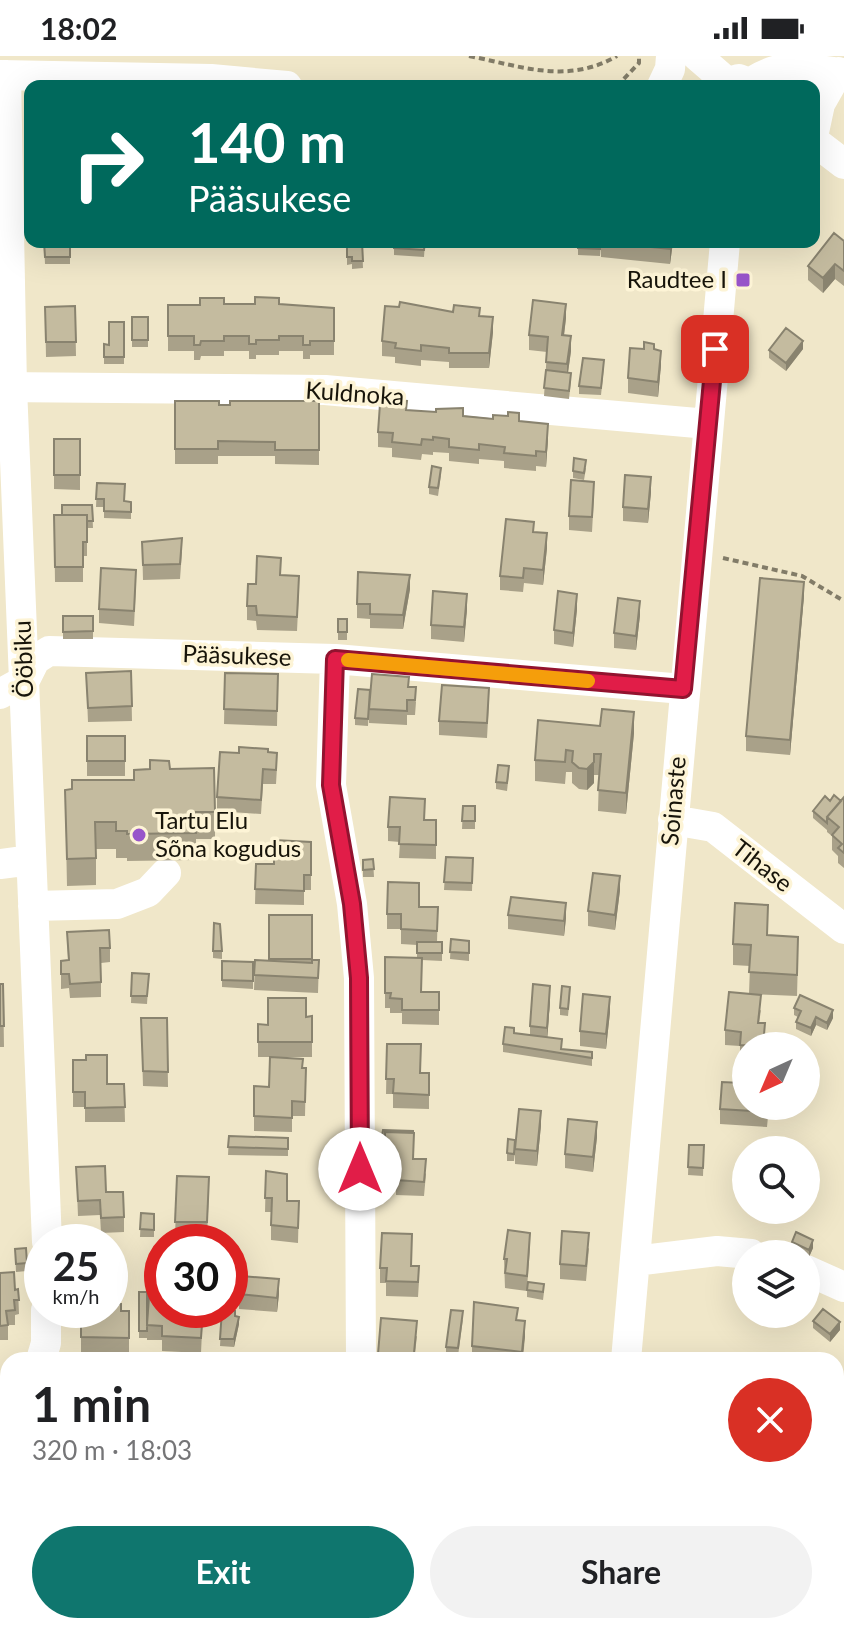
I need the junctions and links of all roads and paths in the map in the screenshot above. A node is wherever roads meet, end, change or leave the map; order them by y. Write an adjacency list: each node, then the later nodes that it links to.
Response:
1 (469, 56): 2 (path)
2 (617, 56)
3 (639, 56): 10 (path)
4 (671, 56): 11 (street)
5 (684, 56): 12 (street)
6 (697, 56): 13 (street)
7 (841, 72): 14 (street); 15 (street); 16 (street)
8 (3, 75): 9 (street); 18 (street, Ööbiku)
9 (222, 80)
10 (623, 80)
11 (664, 80)
12 (723, 80)
13 (725, 80)
14 (742, 80)
15 (808, 80)
16 (820, 104)
17 (724, 248): 19 (street, Soinaste)
18 (6, 387): 19 (street, Kuldnoka); 23 (street, Ööbiku)
19 (708, 424): 24 (street, Soinaste)
20 (718, 557): 21 (path)
21 (844, 601)
22 (335, 659): 23 (street, Pääsukese); 24 (street, Pääsukese); 38 (street)
23 (12, 687): 26 (street, Ööbiku)
24 (683, 689): 25 (street, Soinaste)
25 (673, 820): 30 (street, Tihase); 33 (street, Soinaste)
26 (31, 860): 27 (street); 29 (street, Ööbiku)
27 (0, 864)
28 (166, 873): 29 (street)
29 (33, 906): 31 (street, Ööbiku)
30 (844, 929)
31 (46, 1224)
32 (732, 1252): 33 (street)
33 (635, 1261): 39 (street, Soinaste)
34 (820, 1276): 35 (street)
35 (844, 1287)
36 (46, 1328): 37 (street)
37 (43, 1352)
38 (361, 1352)
39 (627, 1352)

